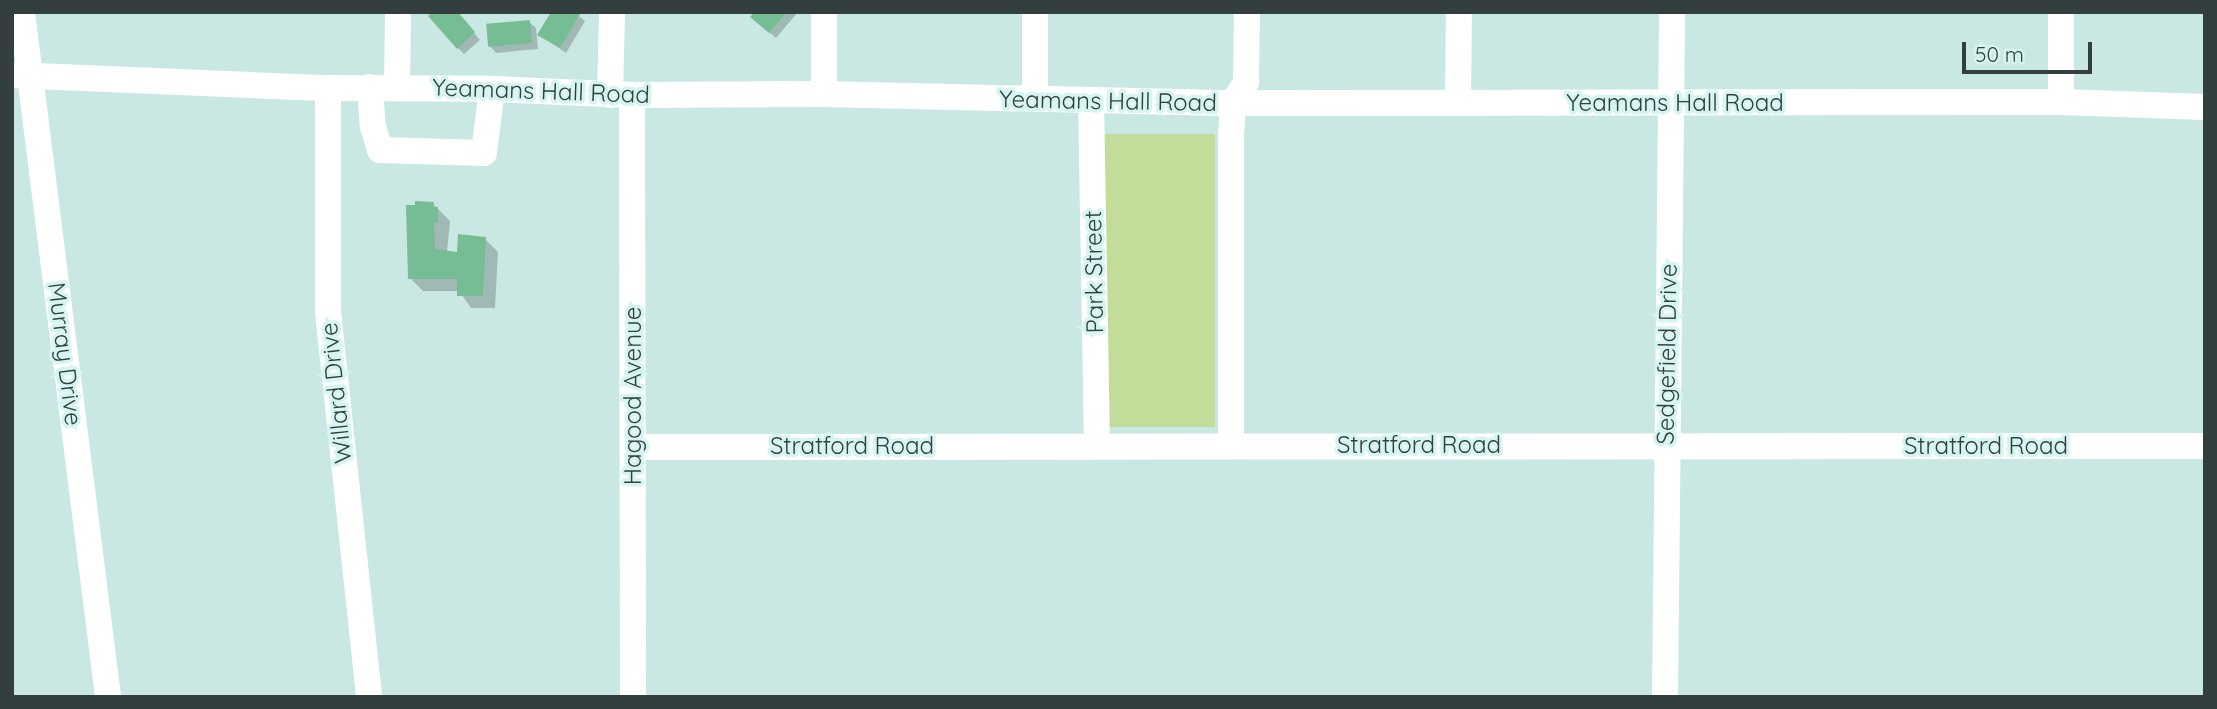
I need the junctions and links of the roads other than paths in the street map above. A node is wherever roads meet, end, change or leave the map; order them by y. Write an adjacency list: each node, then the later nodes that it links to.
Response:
1 (22, 12): 10 (street, Murray Drive)
2 (398, 12): 12 (street)
3 (612, 12): 16 (street, Hagood Avenue)
4 (824, 12): 15 (street)
5 (1035, 12): 17 (street)
6 (1247, 12): 21 (street)
7 (1459, 12): 19 (street)
8 (1672, 12): 22 (street, Sedgefield Drive)
9 (2061, 12): 20 (street)
10 (21, 76): 13 (street, Yeamans Hall Road); 29 (street, Murray Drive)
11 (370, 87): 12 (street, Yeamans Hall Road); 13 (street, Yeamans Hall Road); 14 (street)
12 (397, 87): 14 (street, Yeamans Hall Road)
13 (328, 88): 30 (street, Willard Drive)
14 (492, 89): 16 (street, Yeamans Hall Road)
15 (824, 94): 16 (street, Yeamans Hall Road); 17 (street, Yeamans Hall Road)
16 (621, 95): 27 (street, Hagood Avenue)
17 (1035, 99): 18 (street, Yeamans Hall Road)
18 (1091, 100): 21 (street, Yeamans Hall Road); 25 (street, Park Street)
19 (1458, 101): 21 (street, Yeamans Hall Road); 22 (street, Yeamans Hall Road)
20 (2061, 102): 22 (street, Yeamans Hall Road); 23 (street, Yeamans Hall Road)
21 (1233, 103): 24 (street)
22 (1671, 104): 28 (street, Sedgefield Drive)
23 (2205, 107)
24 (1231, 444): 25 (street, Stratford Road); 28 (street, Stratford Road)
25 (1097, 445): 27 (street, Stratford Road)
26 (2205, 446): 28 (street, Stratford Road)
27 (633, 447): 31 (street, Hagood Avenue)
28 (1665, 447): 32 (street, Sedgefield Drive)
29 (108, 697)
30 (369, 697)
31 (633, 697)
32 (1665, 697)

